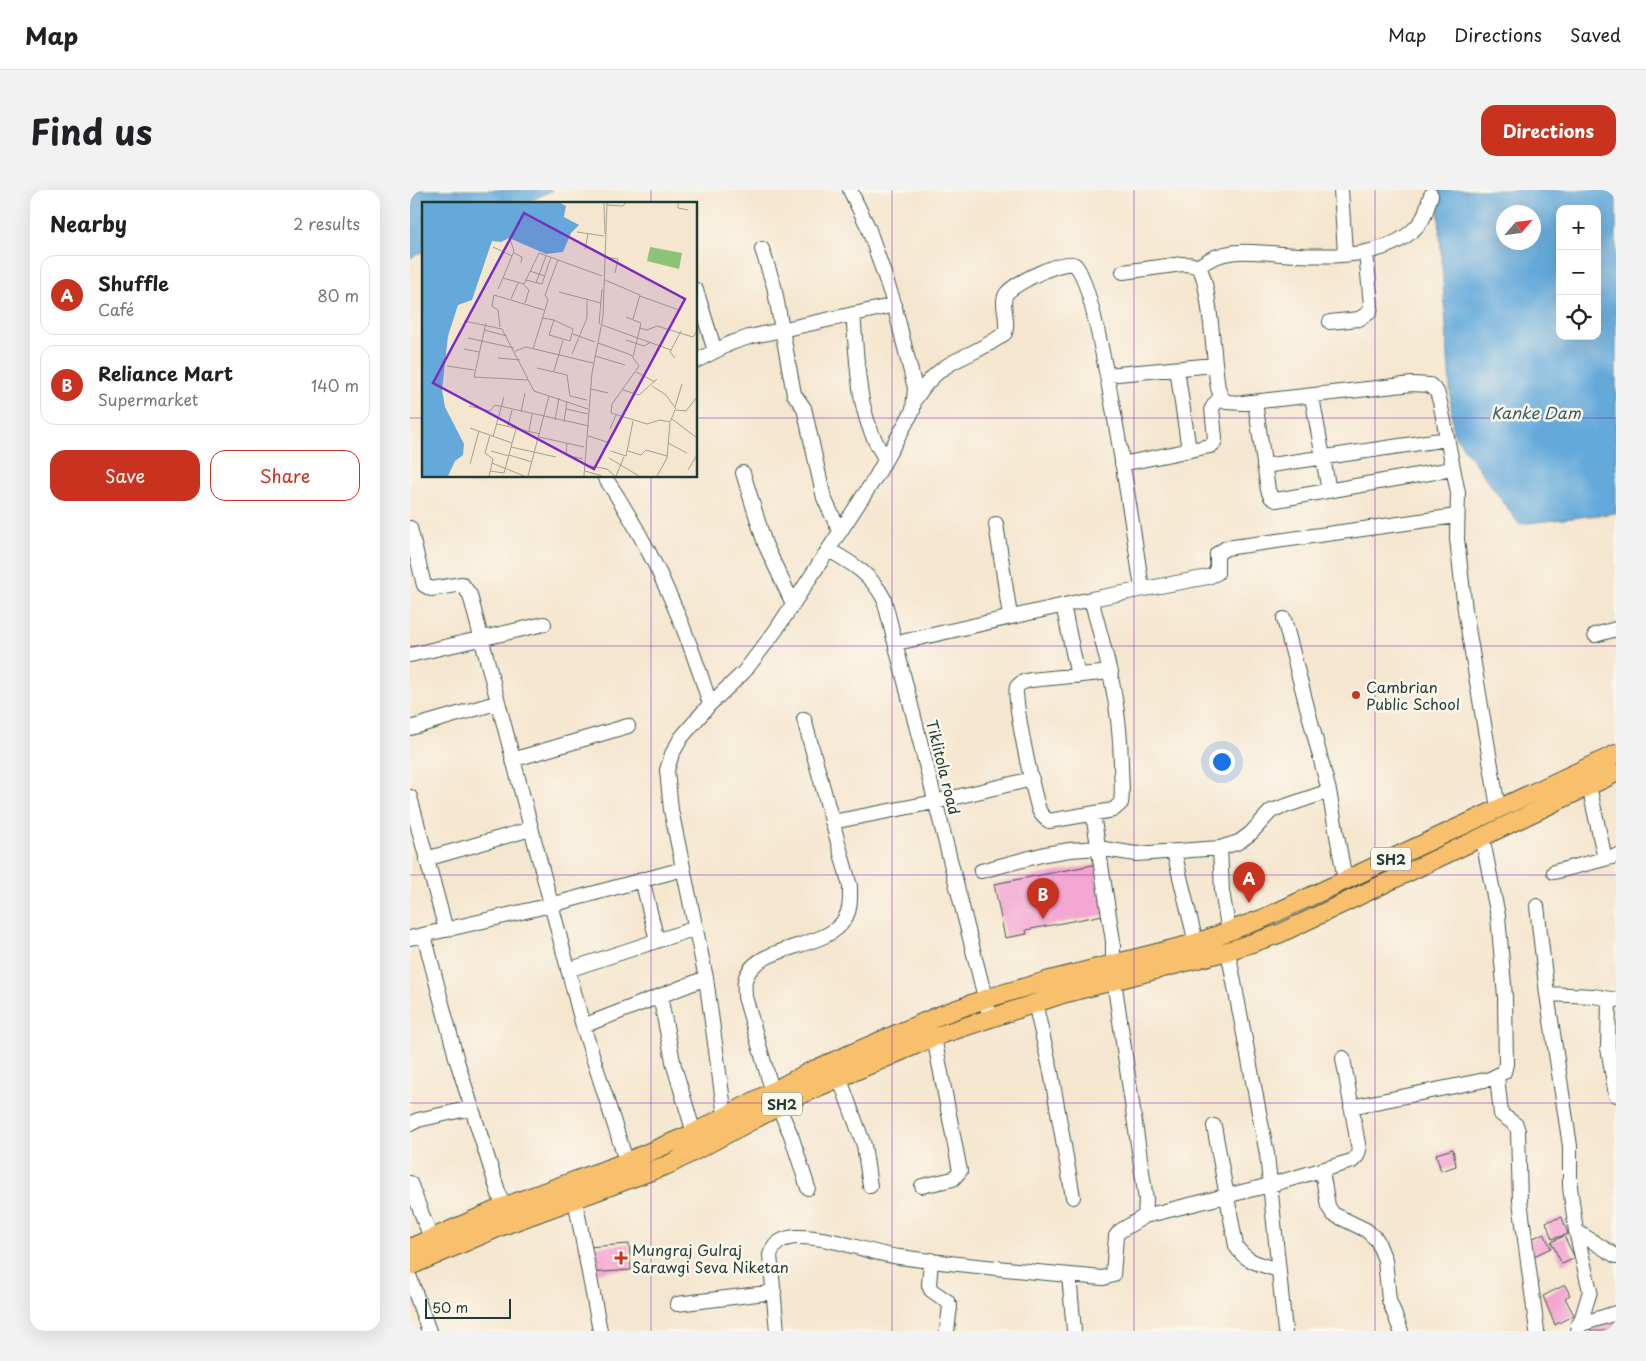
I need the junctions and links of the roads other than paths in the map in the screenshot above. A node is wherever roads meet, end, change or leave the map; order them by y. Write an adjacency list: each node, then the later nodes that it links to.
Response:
1 (850, 190): 10 (street)
2 (1341, 190): 6 (street)
3 (1431, 195): 5 (street)
4 (762, 249): 13 (street)
5 (1366, 252): 6 (street); 12 (street)
6 (1345, 253): 7 (street)
7 (1198, 268): 8 (street); 16 (street)
8 (1123, 272)
9 (698, 296): 14 (street)
10 (895, 305): 11 (street); 21 (street)
11 (854, 314): 13 (street); 26 (street)
12 (1330, 322)
13 (781, 329): 14 (street); 36 (street)
14 (715, 351): 15 (street)
15 (698, 360)
16 (1214, 365): 17 (street); 19 (street)
17 (1177, 368): 18 (street); 24 (street)
18 (1107, 375): 21 (street); 27 (street)
19 (1221, 396): 22 (street); 24 (street)
20 (1312, 397): 22 (street); 23 (street); 25 (street)
21 (916, 398): 26 (street)
22 (1255, 402): 28 (street)
23 (1447, 439): 25 (street); 29 (street)
24 (1189, 450): 27 (street)
25 (1323, 458): 28 (street); 32 (street)
26 (886, 459): 36 (street)
27 (1122, 464): 38 (street)
28 (1264, 466): 32 (street)
29 (1452, 469): 32 (street); 33 (street)
30 (744, 473): 40 (street)
31 (605, 478): 53 (street)
32 (1329, 491)
33 (1456, 516): 38 (street); 65 (street)
34 (996, 524): 42 (street)
35 (410, 528): 47 (street)
36 (840, 532): 37 (street)
37 (829, 550): 40 (street); 48 (street, Tiklitola road)
38 (1142, 588): 39 (street)
39 (1091, 599): 41 (street); 50 (street)
40 (793, 604): 53 (street)
41 (1063, 605): 42 (street); 51 (street)
42 (1010, 616): 48 (street)
43 (1284, 619): 62 (street)
44 (544, 624): 47 (street)
45 (1616, 629): 46 (street)
46 (1594, 635)
47 (480, 640): 49 (street); 52 (street)
48 (897, 643): 64 (street, Tiklitola road)
49 (410, 655)
50 (1111, 672): 51 (street); 66 (street)
51 (1078, 676): 60 (street)
52 (496, 703): 56 (street); 58 (street)
53 (710, 704): 75 (street)
54 (804, 720): 67 (street)
55 (628, 726): 58 (street)
56 (410, 728)
57 (1616, 754): 65 (main road, SH2)
58 (512, 760): 68 (street)
59 (1616, 774): 61 (main road, SH2)
60 (1032, 779): 64 (street); 66 (street)
61 (1588, 786): 69 (main road, SH2); 73 (street)
62 (1329, 791): 71 (street); 79 (street)
63 (410, 797): 74 (street)
64 (935, 802): 67 (street); 95 (street, Tiklitola road)
65 (1498, 808): 79 (main road, SH2)
66 (1093, 814): 70 (street)
67 (832, 822): 105 (street)
68 (531, 829): 74 (street); 80 (street)
69 (1482, 836): 89 (main road, SH2); 102 (street)
70 (1098, 848): 72 (street); 76 (street); 91 (street)
71 (1220, 848): 72 (street); 84 (street)
72 (1174, 852): 88 (street)
73 (1610, 857): 77 (street)
74 (426, 859): 83 (street)
75 (683, 868): 78 (street); 82 (street)
76 (981, 871)
77 (1554, 872)
78 (642, 879): 80 (street); 87 (street)
79 (1345, 880): 84 (main road, SH2)
80 (551, 906): 83 (street); 90 (street)
81 (1538, 906): 93 (street)
82 (696, 928): 87 (street); 92 (street)
83 (446, 930): 85 (street)
84 (1229, 932): 88 (main road, SH2)
85 (424, 934): 86 (street); 107 (street)
86 (410, 938)
87 (657, 941): 90 (street)
88 (1196, 943): 91 (main road, SH2)
89 (1228, 951): 91 (main road, SH2); 118 (street)
90 (568, 970): 99 (street)
91 (1113, 972): 95 (main road, SH2); 97 (main road, SH2); 124 (street)
92 (706, 978): 94 (street); 108 (street)
93 (1547, 994): 96 (street); 125 (street)
94 (660, 996): 99 (street); 111 (street)
95 (985, 999): 98 (street, Tiklitola road); 105 (main road, SH2)
96 (1612, 999): 104 (street)
97 (1035, 1003): 98 (main road, SH2); 121 (street)
98 (990, 1017): 100 (main road, SH2)
99 (583, 1026): 112 (street)
100 (934, 1037): 103 (main road, SH2); 117 (street)
101 (1343, 1058): 106 (street)
102 (1497, 1076): 106 (street); 145 (street)
103 (839, 1077): 105 (main road, SH2); 116 (street)
104 (1616, 1095)
105 (775, 1098): 108 (main road, SH2); 114 (main road, SH2); 119 (street)
106 (1351, 1107): 113 (street)
107 (471, 1108): 109 (street); 123 (street)
108 (725, 1116): 111 (main road, SH2)
109 (410, 1124)
110 (1214, 1126): 120 (street)
111 (694, 1133): 112 (main road, SH2)
112 (626, 1162): 114 (street); 123 (main road, SH2)
113 (1322, 1171): 118 (street); 144 (street)
114 (632, 1180): 122 (main road, SH2)
115 (410, 1183): 126 (street)
116 (870, 1186)
117 (922, 1186)
118 (1270, 1186): 120 (street); 131 (street)
119 (808, 1188)
120 (1227, 1196): 124 (street); 131 (street)
121 (1073, 1197)
122 (575, 1199): 130 (main road, SH2); 139 (street)
123 (503, 1207): 126 (main road, SH2)
124 (1145, 1216): 132 (street)
125 (1576, 1231): 128 (street); 137 (street)
126 (431, 1238): 127 (main road, SH2)
127 (410, 1248)
128 (1616, 1256)
129 (931, 1260): 132 (street); 134 (street); 141 (street)
130 (410, 1266)
131 (1279, 1270): 143 (street)
132 (1069, 1275): 142 (street)
133 (410, 1278): 138 (street)
134 (774, 1292): 135 (street); 140 (street)
135 (676, 1304)
136 (1616, 1313): 137 (street)
137 (1578, 1328)
138 (429, 1331)
139 (600, 1331)
140 (777, 1331)
141 (948, 1331)
142 (1074, 1331)
143 (1285, 1331)
144 (1402, 1331)
145 (1537, 1331)

